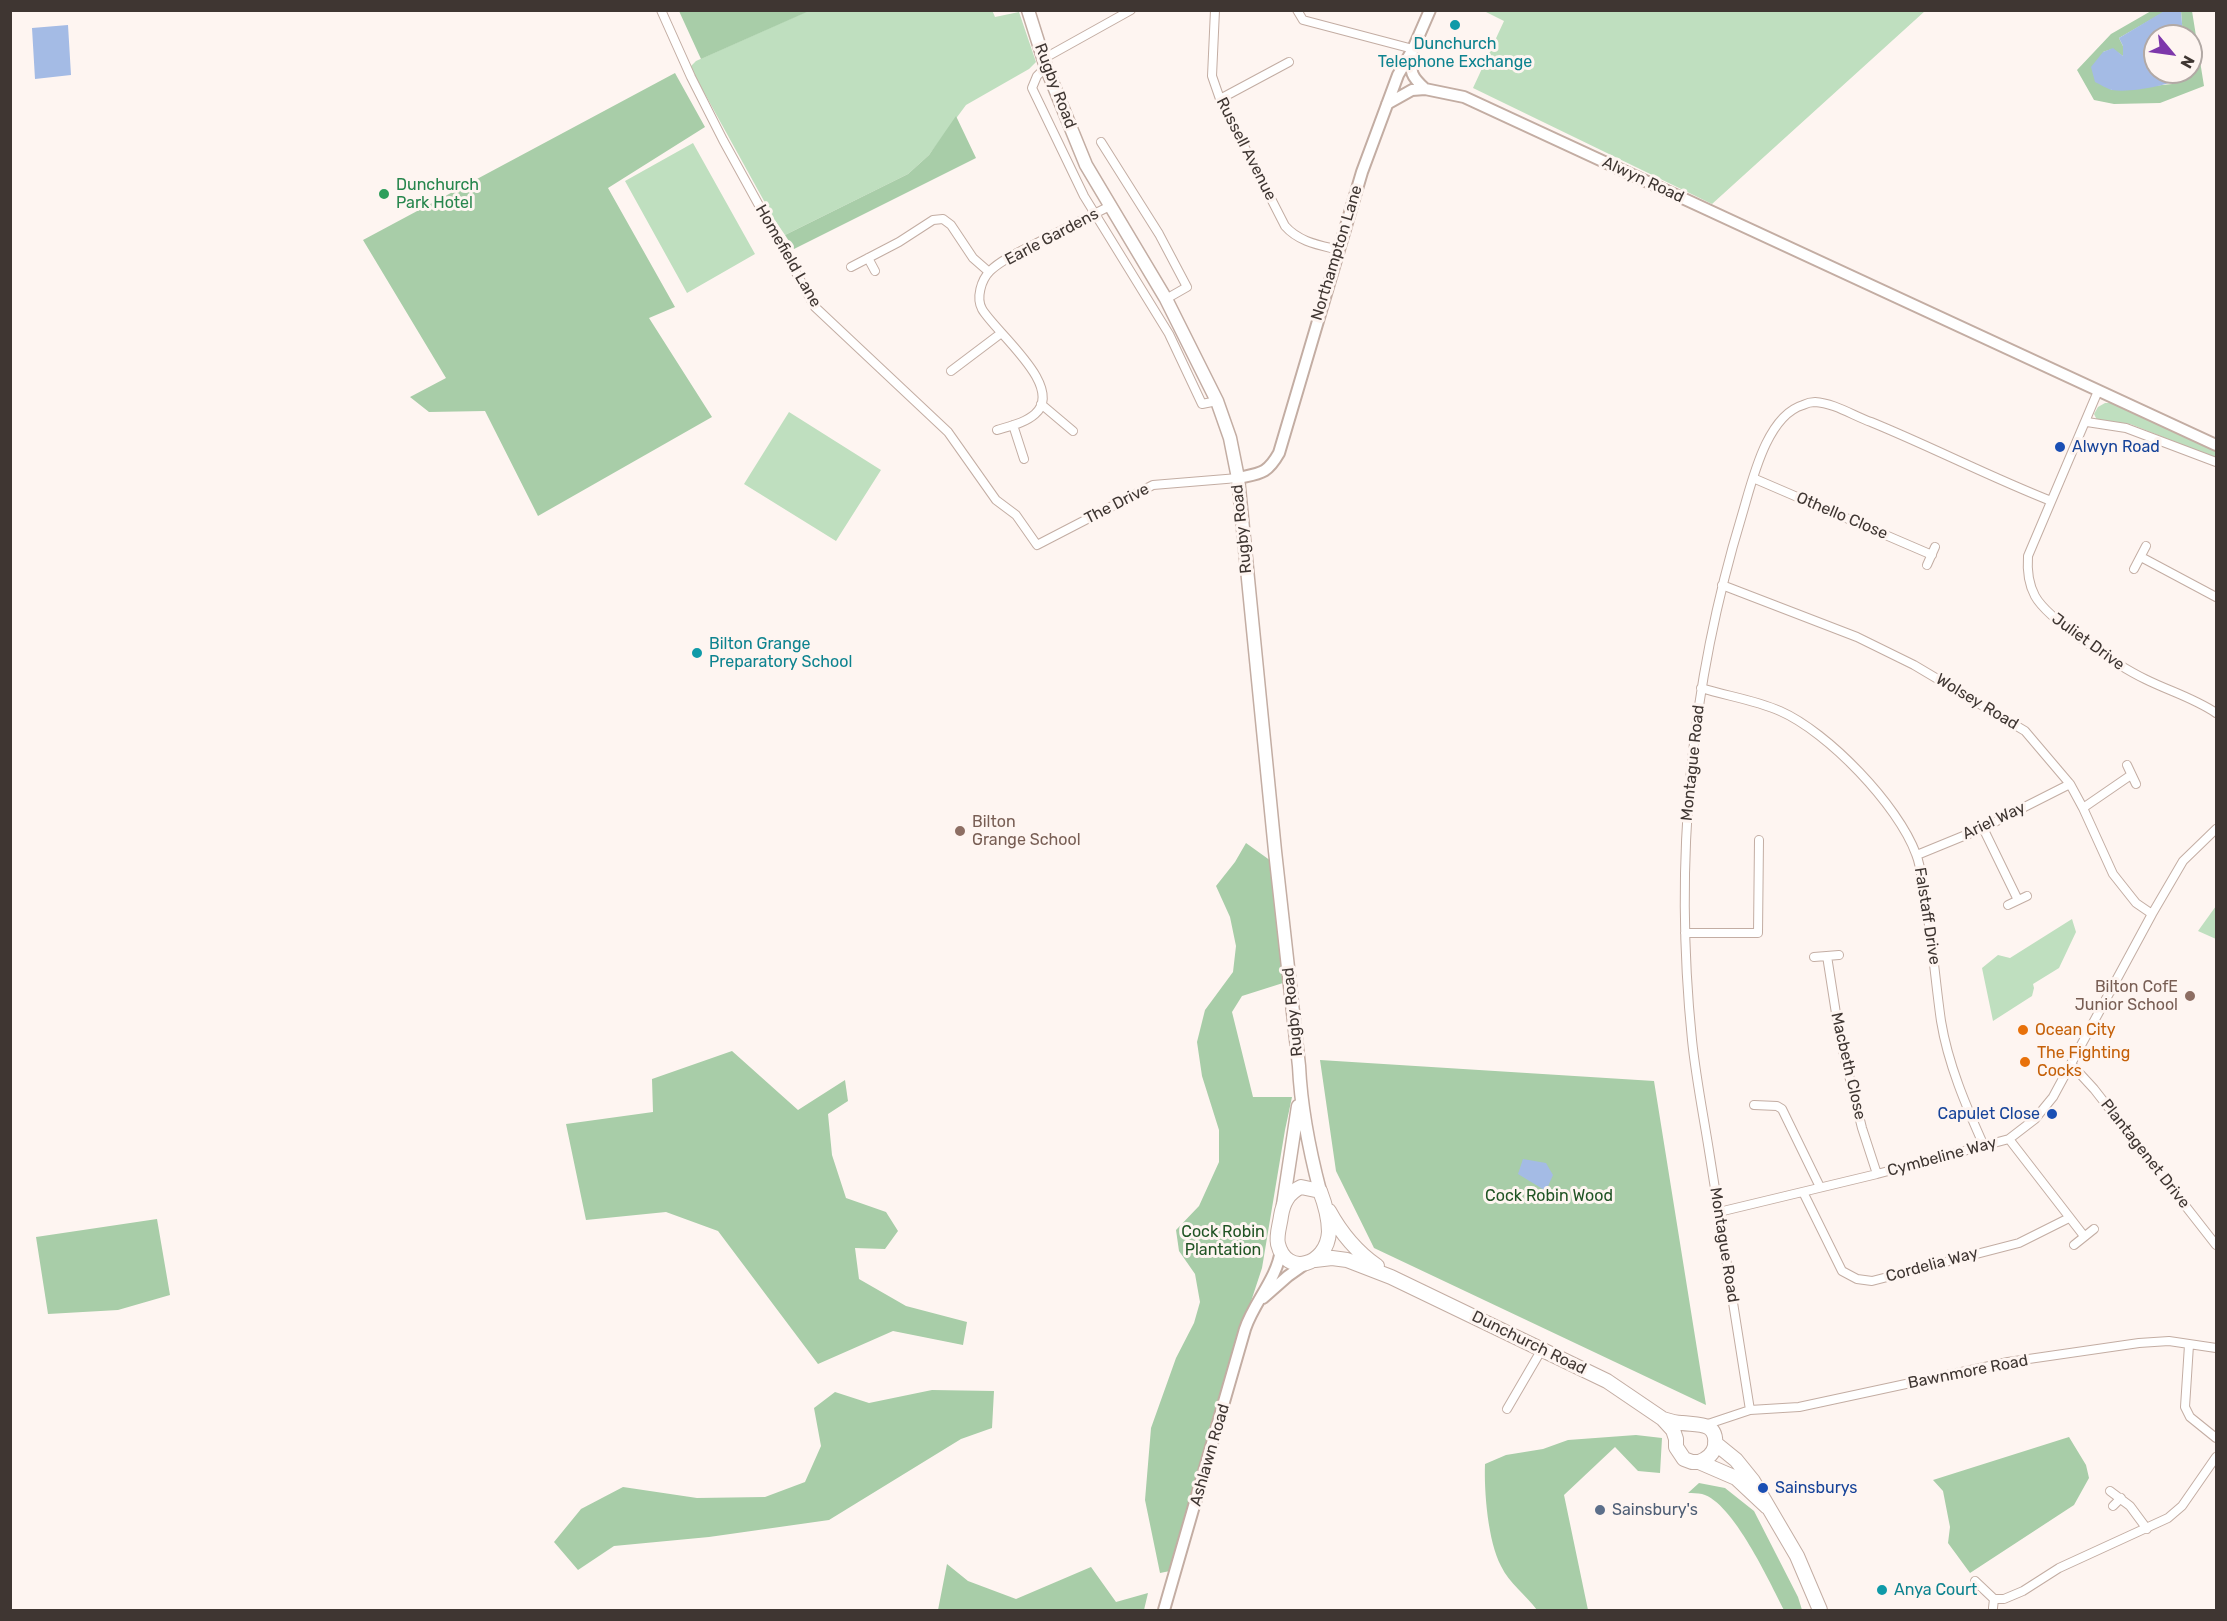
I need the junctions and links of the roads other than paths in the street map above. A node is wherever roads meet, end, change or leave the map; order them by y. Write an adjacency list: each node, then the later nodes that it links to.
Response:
1 (661, 10): 40 (street, Homefield Lane)
2 (1028, 10): 10 (main road, Rugby Road)
3 (1131, 10): 7 (street)
4 (1215, 10): 12 (street, Russell Avenue)
5 (1297, 10): 8 (street)
6 (1431, 10): 8 (street, Northampton Lane)
7 (1118, 14): 10 (street)
8 (1413, 50): 11 (street); 13 (street, Northampton Lane)
9 (1290, 62): 12 (street)
10 (1045, 63): 15 (main road, Rugby Road); 16 (street)
11 (1425, 89): 13 (street); 27 (street, Alwyn Road)
12 (1220, 99): 19 (street, Russell Avenue)
13 (1387, 104): 19 (street, Northampton Lane)
14 (1101, 142): 24 (street)
15 (1099, 187): 16 (street); 17 (main road, Rugby Road)
16 (1084, 196): 18 (street)
17 (1110, 206): 18 (street, Earle Gardens); 24 (main road, Rugby Road)
18 (1095, 213): 23 (street, Earle Gardens); 28 (street)
19 (1339, 250): 37 (street, Northampton Lane)
20 (868, 258): 21 (street); 22 (street); 23 (street)
21 (851, 267)
22 (875, 272)
23 (989, 272): 25 (street, Earle Gardens)
24 (1166, 299): 28 (main road, Rugby Road)
25 (1000, 334): 26 (street); 29 (street, Earle Gardens)
26 (951, 371)
27 (2098, 391): 30 (street, Juliet Drive); 34 (street, Alwyn Road)
28 (1217, 400): 37 (main road, Rugby Road)
29 (1041, 404): 31 (street); 33 (street)
30 (2086, 422): 36 (street); 39 (street, Juliet Drive)
31 (1013, 425): 32 (street); 35 (street)
32 (997, 430)
33 (1073, 430)
34 (2217, 445)
35 (1024, 459)
36 (2217, 462)
37 (1238, 478): 40 (street, The Drive); 67 (main road, Rugby Road)
38 (1753, 478): 39 (street, Montague Road); 43 (street, Othello Close); 45 (street, Montague Road)
39 (2051, 501): 48 (street, Juliet Drive)
40 (1036, 545)
41 (2146, 546): 42 (street)
42 (2141, 557): 44 (street); 46 (street)
43 (1927, 565)
44 (2134, 569)
45 (1722, 585): 47 (street, Montague Road); 51 (street, Wolsey Road)
46 (2217, 597)
47 (1701, 688): 57 (street, Falstaff Drive); 62 (street, Montague Road)
48 (2217, 713)
49 (2127, 765): 50 (street)
50 (2131, 775): 52 (street); 53 (street)
51 (2070, 784): 53 (street, Wolsey Road); 54 (street, Ariel Way)
52 (2136, 784)
53 (2084, 808): 61 (street, Wolsey Road)
54 (1983, 828): 57 (street, Ariel Way); 59 (street)
55 (2217, 829): 61 (street, Cymbeline Way)
56 (1759, 840): 62 (street)
57 (1917, 855): 70 (street, Falstaff Drive)
58 (2027, 896): 59 (street)
59 (2018, 900): 60 (street)
60 (2008, 905)
61 (2152, 914): 66 (street, Cymbeline Way)
62 (1685, 933): 77 (street, Montague Road)
63 (1839, 955): 64 (street)
64 (1827, 956): 65 (street); 71 (street, Macbeth Close)
65 (1814, 957)
66 (2071, 1064): 69 (street, Cymbeline Way); 82 (street, Plantagenet Drive)
67 (1300, 1092): 73 (main road); 75 (main road)
68 (1754, 1106): 72 (street)
69 (2009, 1139): 70 (street, Cymbeline Way); 78 (street)
70 (1984, 1146): 71 (street, Cymbeline Way)
71 (1877, 1174): 72 (street, Cymbeline Way)
72 (1820, 1187): 74 (street, Cymbeline Way)
73 (1320, 1191): 75 (highway); 76 (highway)
74 (1803, 1192): 77 (street, Cymbeline Way); 78 (street, Cordelia Way)
75 (1282, 1206): 83 (highway)
76 (1326, 1207): 84 (highway); 85 (highway, Dunchurch Road)
77 (1719, 1212): 91 (street, Montague Road)
78 (2069, 1218): 80 (street)
79 (2094, 1229): 80 (street)
80 (2084, 1236): 81 (street)
81 (2074, 1245)
82 (2217, 1245)
83 (1281, 1250): 84 (highway); 86 (street, Ashlawn Road)
84 (1310, 1262): 85 (highway, Dunchurch Road); 86 (street, Ashlawn Road)
85 (1390, 1277): 89 (highway, Dunchurch Road)
86 (1258, 1302): 107 (street, Ashlawn Road)
87 (2189, 1345): 88 (street, Bawnmore Road); 91 (street, Bawnmore Road); 95 (street)
88 (2217, 1348)
89 (1542, 1349): 90 (street); 92 (highway, Dunchurch Road)
90 (1507, 1409)
91 (1750, 1410): 94 (street, Bawnmore Road)
92 (1663, 1419): 93 (highway, Dunchurch Road); 96 (highway, Dunchurch Road)
93 (1688, 1424): 94 (highway, Dunchurch Road); 96 (highway)
94 (1711, 1434): 98 (highway); 102 (highway, Dunchurch Road)
95 (2217, 1438)
96 (1676, 1439): 98 (highway, Dunchurch Road)
97 (2217, 1457): 103 (street)
98 (1699, 1462): 102 (highway, Dunchurch Road)
99 (2110, 1491): 100 (street)
100 (2121, 1498): 101 (street); 103 (street)
101 (2113, 1506)
102 (1767, 1507): 108 (highway, Dunchurch Road)
103 (2147, 1528): 105 (street)
104 (1975, 1581): 105 (street)
105 (1994, 1599): 106 (street)
106 (1993, 1608)
107 (1164, 1611)
108 (1820, 1611)

